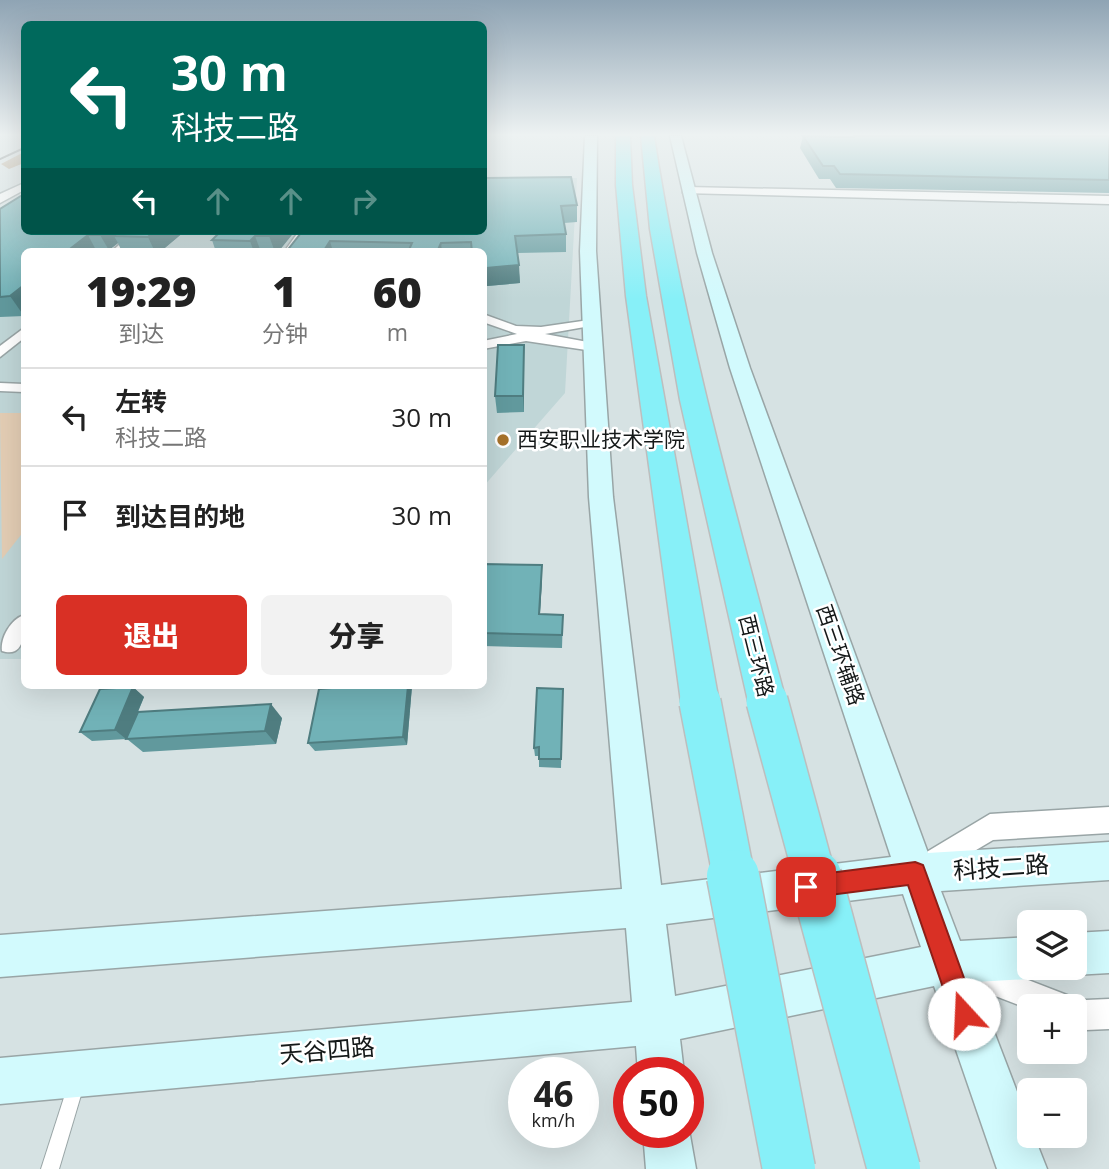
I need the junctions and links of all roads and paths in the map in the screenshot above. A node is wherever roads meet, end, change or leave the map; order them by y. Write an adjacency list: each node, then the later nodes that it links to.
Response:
1 (16, 191): 7 (street)
2 (590, 191): 15 (main road)
3 (636, 191): 41 (highway, 西三环路, bridge)
4 (649, 191): 42 (highway, 西三环路, bridge)
5 (687, 191): 6 (main road, 西三环辅路)
6 (688, 194): 8 (street); 24 (main road, 西三环辅路)
7 (0, 199)
8 (1109, 202)
9 (136, 235): 10 (street)
10 (121, 248)
11 (487, 320): 15 (street)
12 (0, 329): 13 (street)
13 (21, 331)
14 (21, 334): 17 (street)
15 (592, 334): 16 (street); 25 (main road)
16 (487, 344)
17 (0, 353)
18 (0, 387): 19 (street)
19 (21, 388)
20 (21, 628): 21 (street)
21 (11, 645)
22 (1109, 820): 24 (street)
23 (1109, 861): 24 (main road, 科技二路)
24 (915, 873): 25 (main road, 科技二路); 30 (main road, 西三环辅路)
25 (643, 907): 28 (main road); 34 (main road)
26 (1109, 952): 27 (main road)
27 (1087, 953)
28 (0, 956)
29 (1017, 958): 30 (main road)
30 (945, 963): 31 (street); 34 (main road); 43 (main road, 西三环辅路)
31 (1029, 994)
32 (1109, 1014): 33 (street)
33 (1087, 1015)
34 (655, 1021): 35 (main road); 36 (main road, 天谷四路)
35 (659, 1057)
36 (79, 1074): 37 (main road, 天谷四路); 39 (lane)
37 (0, 1082)
38 (669, 1148): 40 (main road)
39 (50, 1169)
40 (671, 1169)
41 (789, 1169)
42 (894, 1169)
43 (1022, 1169)

